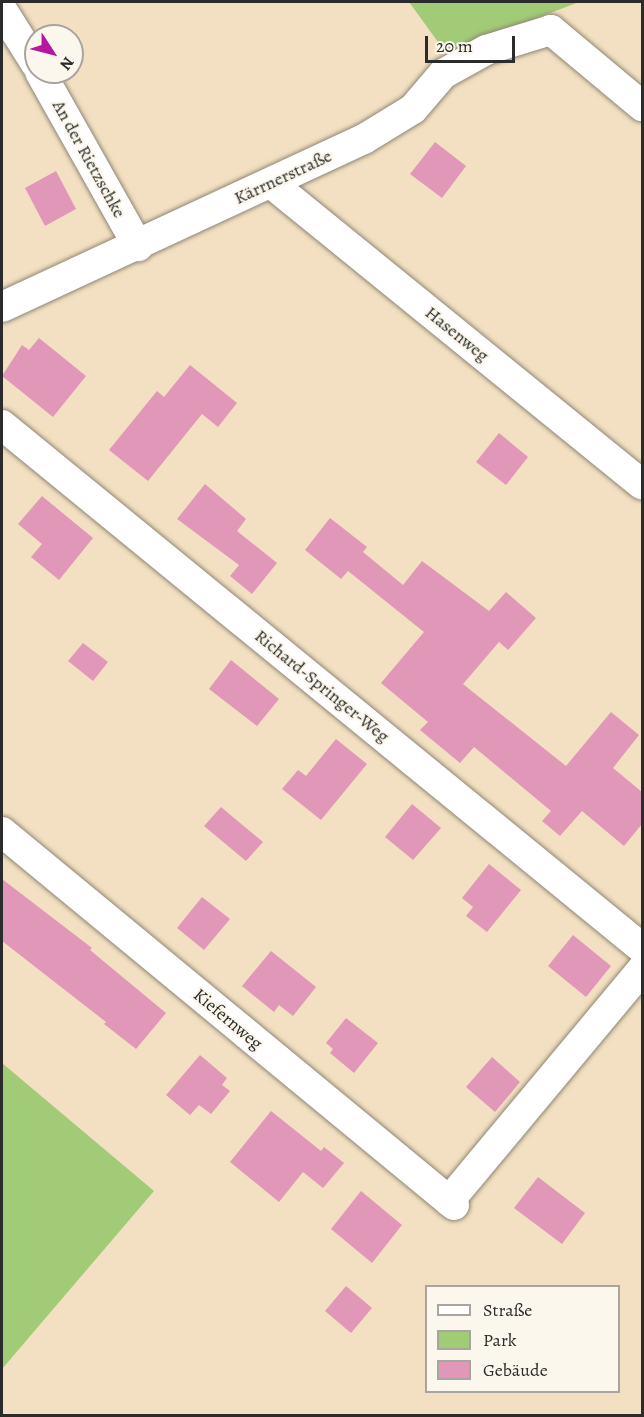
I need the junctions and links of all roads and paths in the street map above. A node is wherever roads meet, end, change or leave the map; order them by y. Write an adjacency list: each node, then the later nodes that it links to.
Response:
1 (2, 10): 2 (street)
2 (24, 45)
3 (47, 84): 6 (street, An der Rietzschke)
4 (642, 106): 5 (street, Kärrnerstraße)
5 (271, 183): 6 (street, Kärrnerstraße); 9 (street, Hasenweg)
6 (138, 246): 7 (street, Kärrnerstraße)
7 (2, 307)
8 (2, 425): 11 (street, Richard-Springer-Weg)
9 (642, 485)
10 (2, 832): 12 (street, Kiefernweg)
11 (642, 948)
12 (642, 969)

